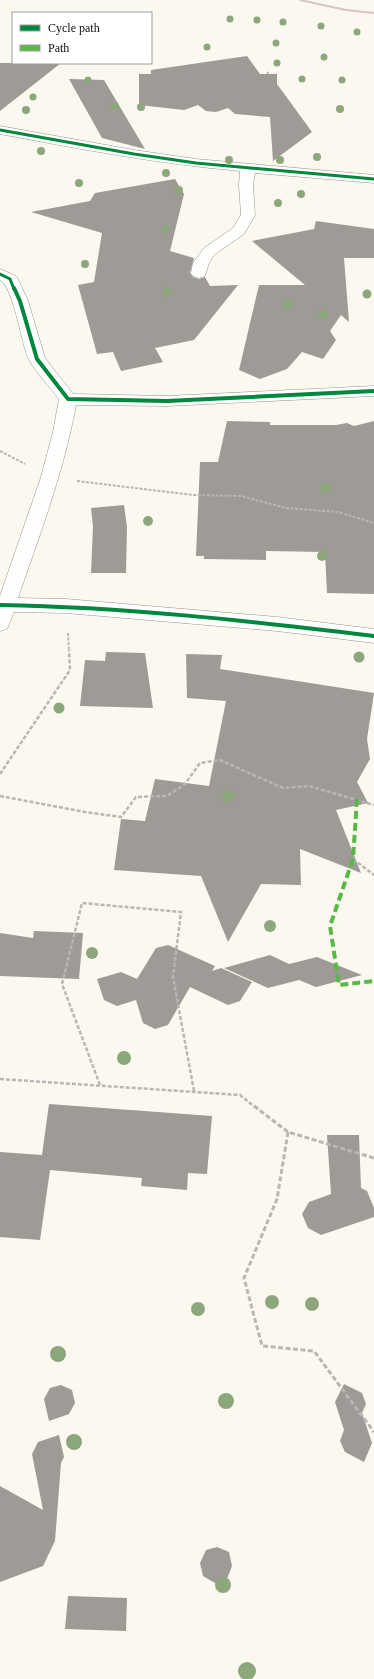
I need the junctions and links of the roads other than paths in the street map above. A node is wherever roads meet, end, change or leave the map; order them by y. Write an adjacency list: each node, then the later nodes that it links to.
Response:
1 (0, 130): 2 (street)
2 (248, 168): 3 (street); 4 (street)
3 (374, 179)
4 (199, 273)
5 (0, 274): 7 (street)
6 (374, 391): 7 (street)
7 (68, 399): 8 (street)
8 (3, 604): 9 (street); 10 (street)
9 (0, 624)
10 (374, 636)

